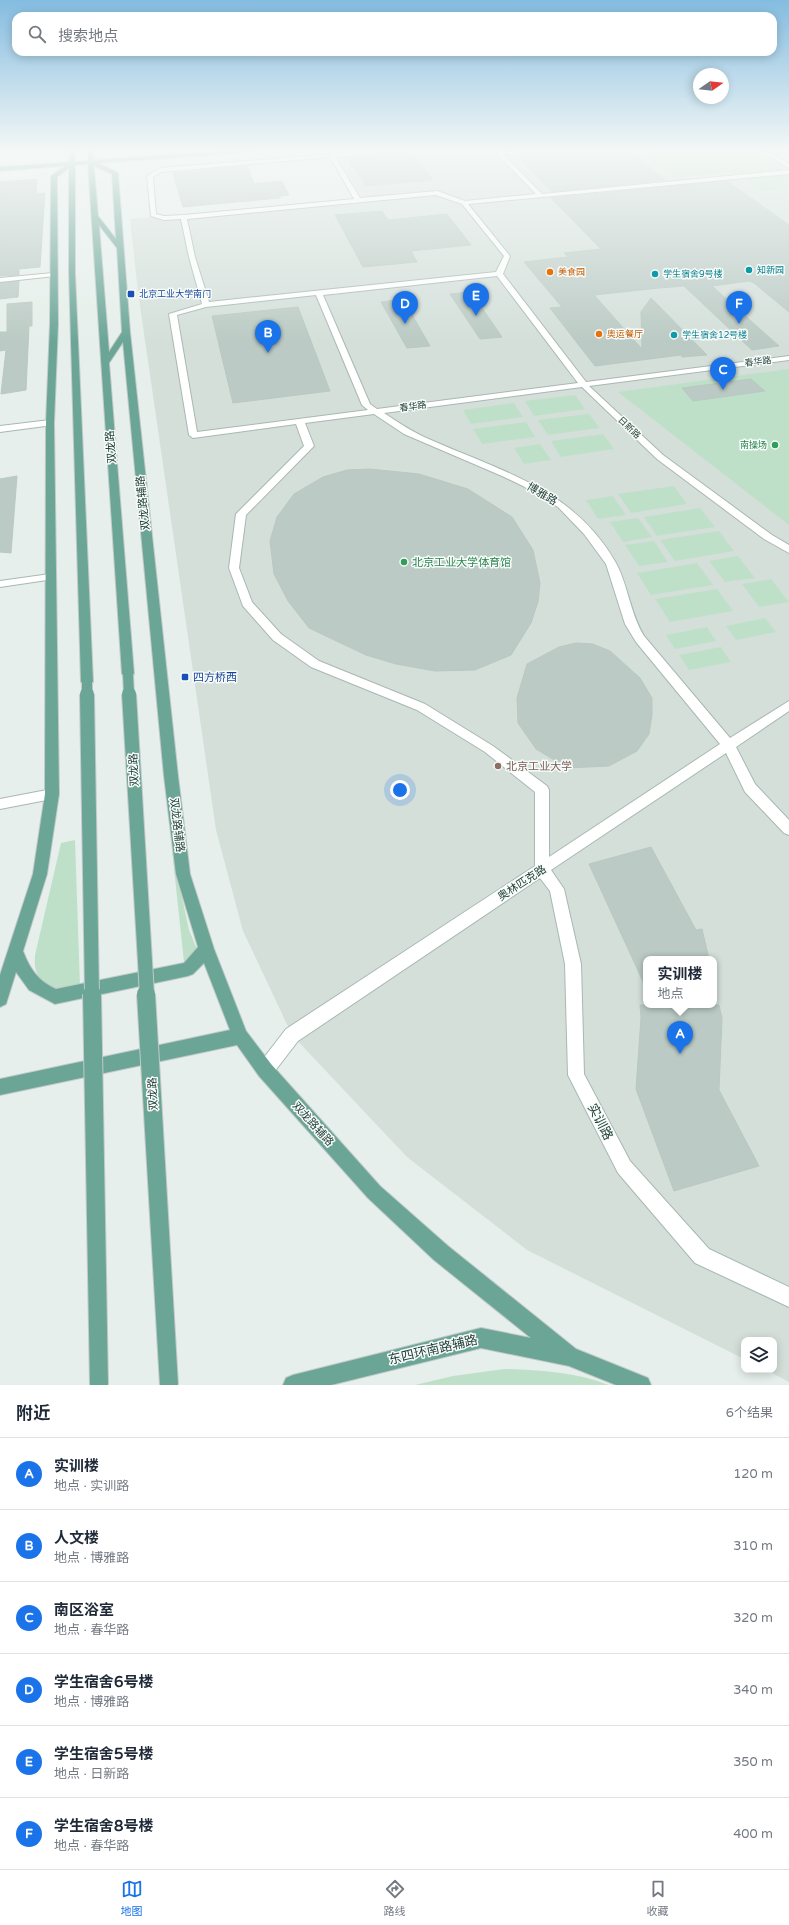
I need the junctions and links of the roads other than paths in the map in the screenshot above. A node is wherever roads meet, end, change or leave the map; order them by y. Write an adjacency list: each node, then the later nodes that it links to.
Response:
1 (54, 215): 10 (main road)
2 (67, 215): 10 (main road)
3 (74, 215): 42 (main road, bridge)
4 (117, 215): 11 (main road, 双龙路辅路)
5 (154, 215): 9 (street)
6 (199, 215): 9 (street)
7 (473, 215): 12 (street)
8 (95, 216): 11 (main road); 19 (main road, 双龙路)
9 (184, 216): 16 (street)
10 (54, 229): 13 (main road)
11 (119, 247): 17 (main road, 双龙路辅路)
12 (499, 274): 15 (street); 20 (street, 日新路)
13 (53, 275): 14 (street); 23 (main road)
14 (0, 280)
15 (319, 293): 16 (street); 21 (street, 博雅路)
16 (206, 305): 22 (street, 春华路)
17 (126, 332): 19 (main road); 34 (main road, 双龙路辅路)
18 (789, 358): 20 (street, 春华路)
19 (105, 364): 43 (main road, 双龙路, bridge)
20 (584, 384): 21 (street, 春华路); 25 (street, 日新路)
21 (378, 412): 22 (street, 春华路); 29 (street, 博雅路)
22 (300, 422): 33 (street)
23 (50, 423): 24 (street); 26 (main road)
24 (0, 429)
25 (789, 550)
26 (50, 577): 27 (street); 30 (main road)
27 (0, 584)
28 (789, 705): 29 (street, 奥林匹克路)
29 (729, 746): 32 (street, 博雅路); 33 (street, 奥林匹克路)
30 (52, 794): 31 (street); 35 (main road)
31 (0, 804)
32 (789, 829)
33 (542, 869): 38 (street, 奥林匹克路); 40 (street, 实训路)
34 (206, 949): 35 (main road); 37 (main road, 双龙路辅路)
35 (16, 952): 36 (main road)
36 (0, 999)
37 (240, 1036): 38 (main road, 双龙路辅路); 39 (main road)
38 (265, 1070): 41 (main road, 双龙路辅路)
39 (0, 1087)
40 (789, 1297)
41 (569, 1356): 44 (main road, 东四环南路辅路); 45 (main road, 东四环南路辅路)
42 (99, 1385)
43 (169, 1385)
44 (293, 1385)
45 (641, 1385)

